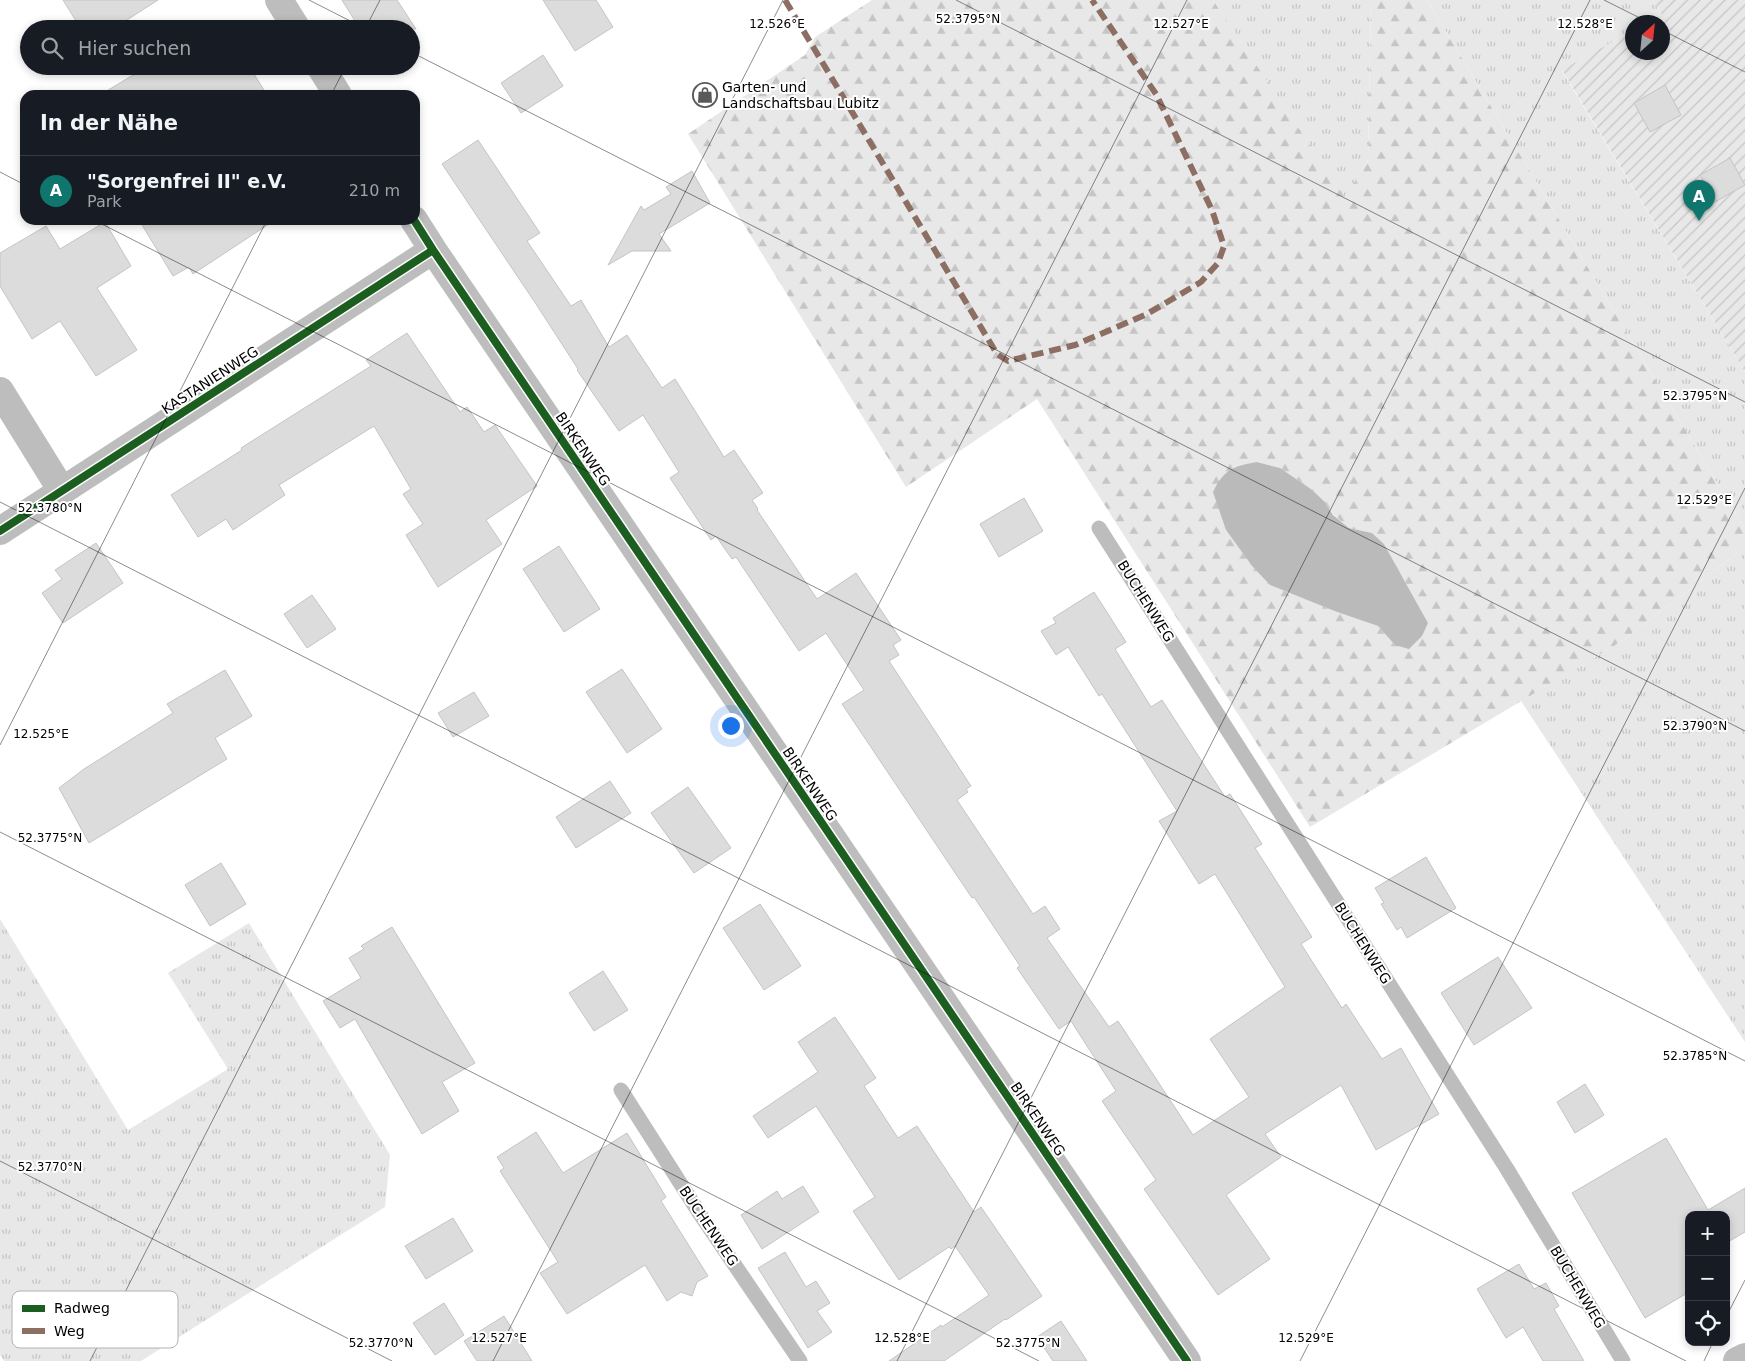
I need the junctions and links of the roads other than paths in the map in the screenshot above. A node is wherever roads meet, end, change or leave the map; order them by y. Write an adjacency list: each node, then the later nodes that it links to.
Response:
1 (279, 0): 2 (street)
2 (291, 20)
3 (326, 75): 4 (street)
4 (335, 90)
5 (417, 225): 6 (street, BIRKENWEG)
6 (433, 250): 8 (street, KASTANIENWEG); 14 (street, BIRKENWEG)
7 (0, 391): 8 (street)
8 (62, 491): 10 (street, KASTANIENWEG)
9 (1099, 528): 15 (lane, BUCHENWEG)
10 (0, 530)
11 (621, 1090): 13 (lane, BUCHENWEG)
12 (1745, 1357): 16 (street)
13 (800, 1361)
14 (1187, 1361)
15 (1623, 1361)
16 (1737, 1361)

